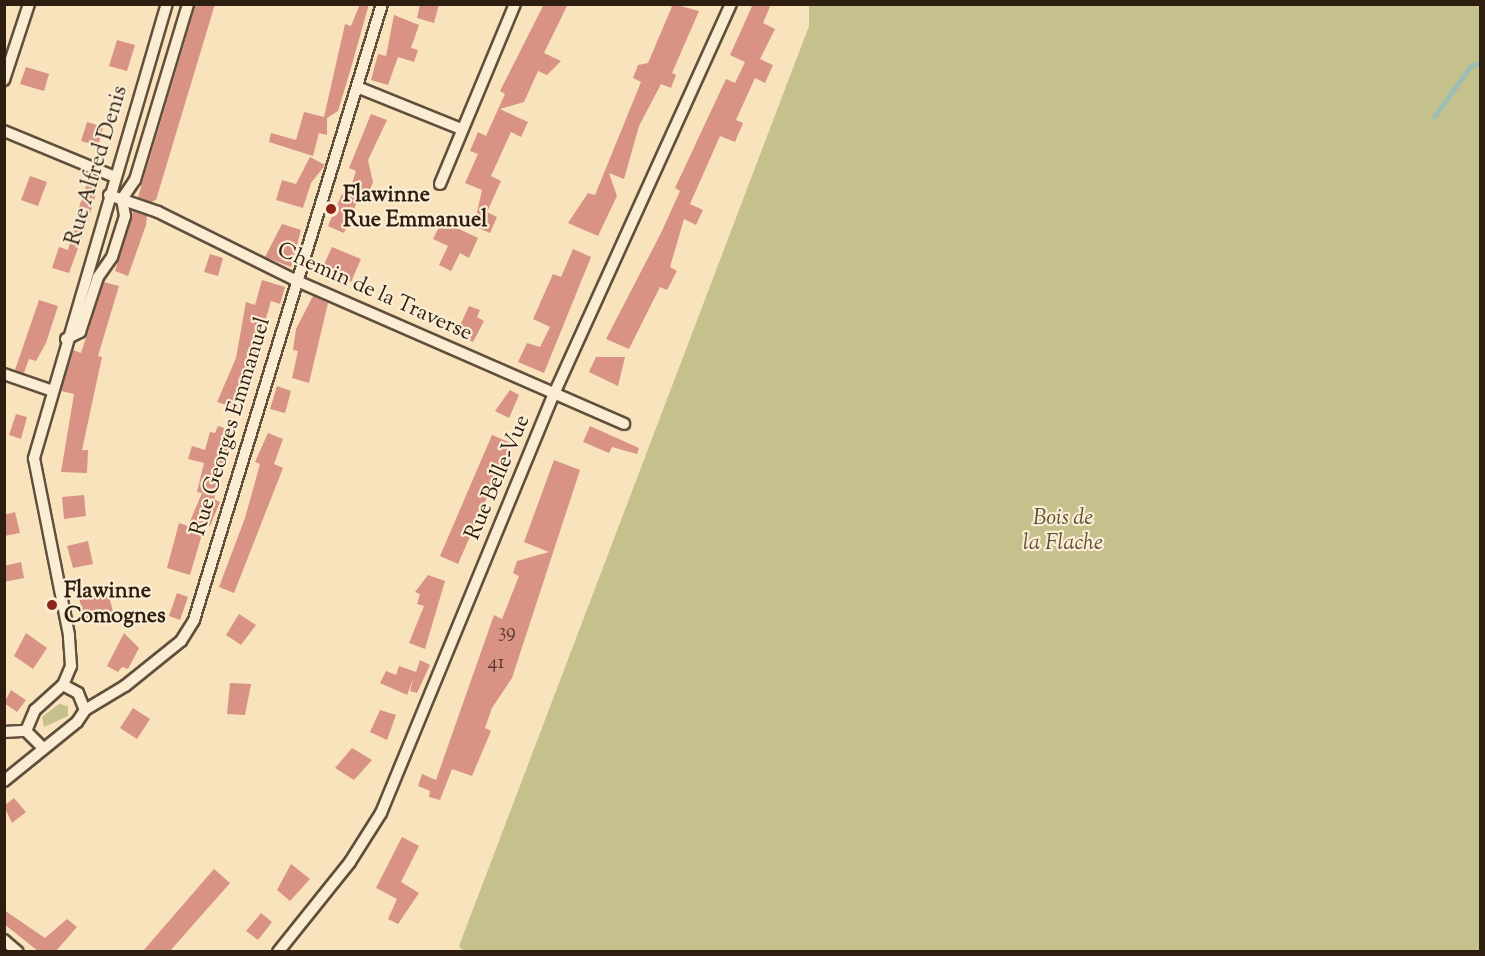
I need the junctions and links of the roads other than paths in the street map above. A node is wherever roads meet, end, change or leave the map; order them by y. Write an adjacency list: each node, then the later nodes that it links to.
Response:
1 (29, 4): 7 (street)
2 (167, 4): 11 (street, Rue Alfred Denis)
3 (188, 4): 14 (street, Rue Alfred Denis)
4 (382, 4): 8 (street, Rue Georges Emmanuel)
5 (515, 4): 9 (street)
6 (732, 4): 19 (street, Rue Belle-Vue)
7 (4, 80)
8 (357, 87): 9 (street); 15 (street, Rue Georges Emmanuel)
9 (461, 129): 12 (street)
10 (4, 131): 11 (street)
11 (115, 177): 13 (street, Rue Alfred Denis)
12 (440, 184)
13 (109, 195): 14 (street, Chemin de la Traverse); 16 (street, Rue Alfred Denis)
14 (122, 199): 15 (street, Chemin de la Traverse); 16 (street, Rue Alfred Denis)
15 (297, 281): 19 (street, Chemin de la Traverse); 22 (street, Rue Georges Emmanuel)
16 (66, 339): 18 (street, Rue Alfred Denis)
17 (4, 374): 18 (street)
18 (50, 390): 21 (street, Rue Alfred Denis)
19 (555, 394): 20 (street, Chemin de la Traverse); 29 (street, Rue Belle-Vue)
20 (624, 424)
21 (63, 685): 22 (street); 23 (street)
22 (85, 710): 25 (street, Rue Georges Emmanuel)
23 (26, 731): 24 (street); 25 (street)
24 (4, 732)
25 (42, 747): 26 (street, Rue Georges Emmanuel)
26 (4, 781)
27 (4, 940): 28 (street)
28 (18, 951)
29 (278, 951)

